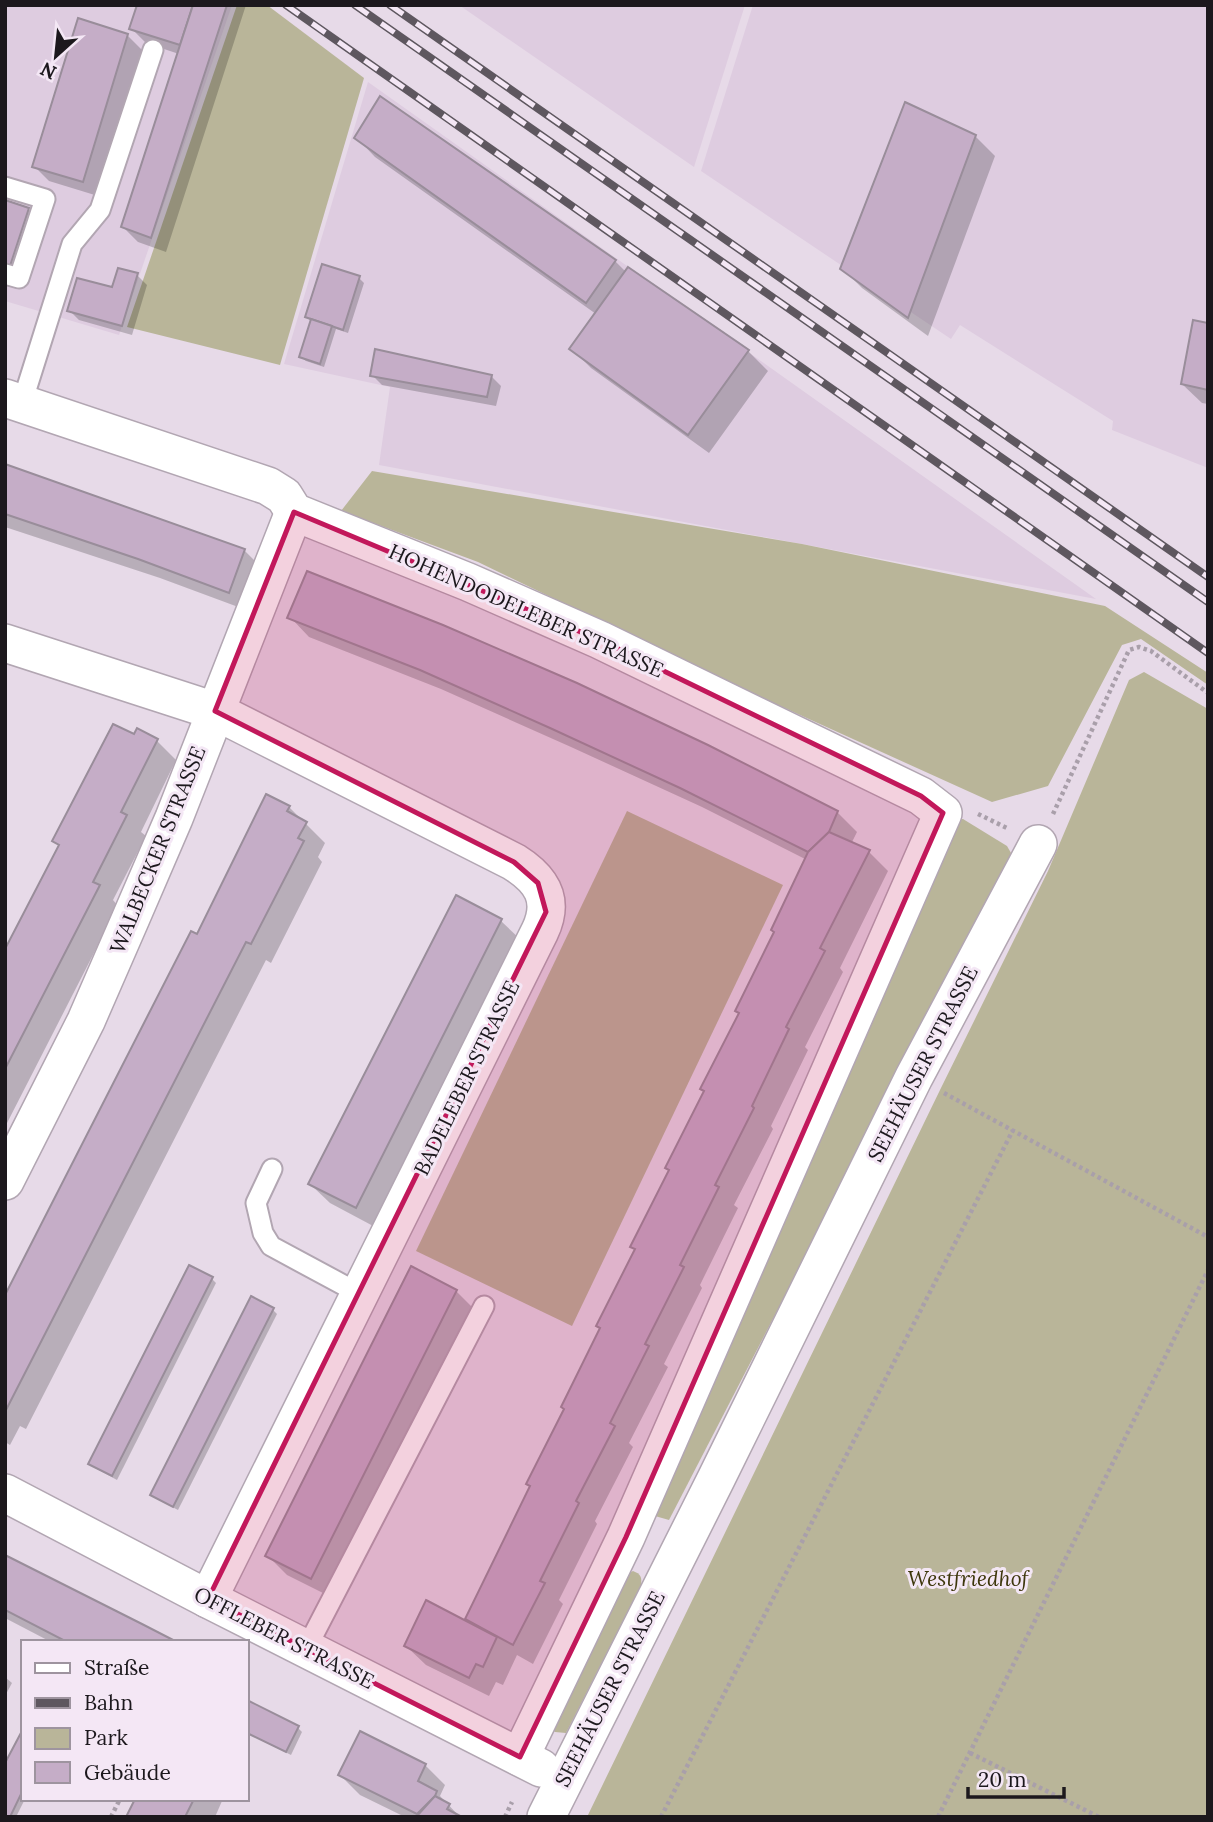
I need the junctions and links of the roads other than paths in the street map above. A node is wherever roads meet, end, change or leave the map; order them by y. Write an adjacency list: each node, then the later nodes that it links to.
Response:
1 (153, 50): 4 (lane)
2 (5, 187): 3 (lane)
3 (5, 274)
4 (14, 400): 5 (street, HOHENDODELEBER STRASSE)
5 (294, 512): 7 (street, WALBECKER STRASSE); 14 (street, HOHENDODELEBER STRASSE)
6 (5, 643): 7 (street, BADELEBER STRASSE)
7 (215, 711): 10 (street, WALBECKER STRASSE); 11 (street, BADELEBER STRASSE)
8 (1038, 844): 15 (street, SEEHÄUSER STRASSE)
9 (272, 1169): 11 (lane)
10 (5, 1181)
11 (360, 1294): 16 (street, BADELEBER STRASSE)
12 (484, 1306): 17 (lane)
13 (5, 1493): 16 (street, OFFLEBER STRASSE)
14 (626, 1537): 15 (street); 18 (street)
15 (674, 1562): 19 (street, SEEHÄUSER STRASSE)
16 (208, 1600): 17 (street, OFFLEBER STRASSE)
17 (306, 1649): 18 (street, OFFLEBER STRASSE)
18 (520, 1757): 19 (street, OFFLEBER STRASSE)
19 (564, 1780): 20 (street, SEEHÄUSER STRASSE)
20 (546, 1817)

